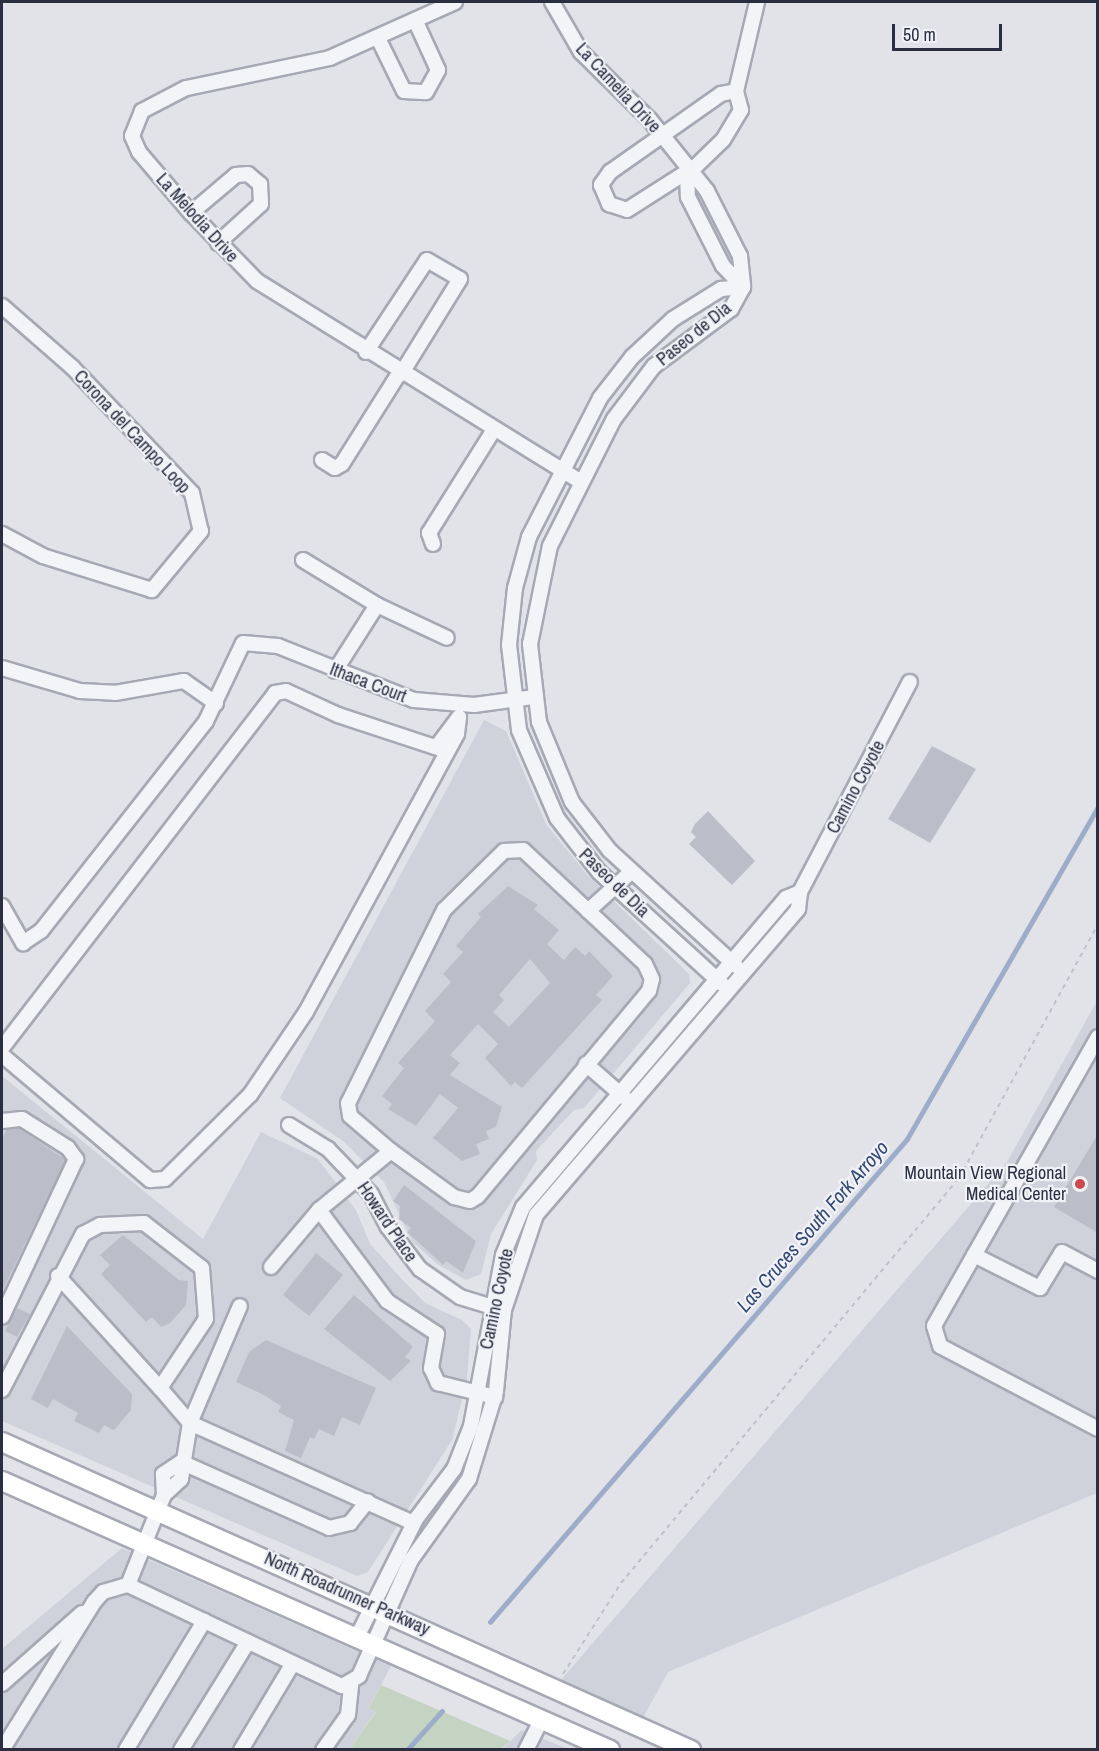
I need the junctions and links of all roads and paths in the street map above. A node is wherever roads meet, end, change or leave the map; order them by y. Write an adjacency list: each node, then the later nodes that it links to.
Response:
1 (454, 2): 4 (street, La Melodia Drive)
2 (552, 2): 7 (street, La Camelia Drive)
3 (757, 2): 6 (street)
4 (415, 20): 5 (street, La Melodia Drive); 5 (street)
5 (378, 38): 9 (street, La Melodia Drive)
6 (736, 91): 7 (street); 8 (street)
7 (663, 137): 8 (street, La Camelia Drive); 8 (street)
8 (687, 172): 11 (street, La Camelia Drive); 11 (street, La Camelia Drive)
9 (191, 213): 10 (street, La Melodia Drive); 10 (street)
10 (218, 243): 13 (street, La Melodia Drive)
11 (743, 287): 17 (street, Paseo de Dia); 18 (street, Paseo de Dia)
12 (2, 306): 19 (street, Corona del Campo Loop)
13 (366, 352): 14 (street, La Melodia Drive); 14 (street)
14 (400, 373): 15 (street, La Melodia Drive); 16 (street)
15 (493, 432): 17 (street, La Melodia Drive); 20 (street)
16 (322, 460)
17 (561, 471): 18 (street, La Melodia Drive); 28 (street, Paseo de Dia)
18 (580, 481): 27 (street, Paseo de Dia)
19 (2, 534)
20 (433, 544)
21 (303, 560): 22 (street)
22 (377, 605): 23 (street); 25 (street)
23 (447, 639)
24 (2, 668): 29 (street)
25 (335, 671): 29 (street, Ithaca Court); 30 (street, Ithaca Court)
26 (910, 682): 34 (street, Camino Coyote)
27 (534, 697): 28 (street, Ithaca Court); 32 (street, Paseo de Dia)
28 (513, 701): 30 (street, Ithaca Court); 33 (street, Paseo de Dia)
29 (216, 703): 35 (street)
30 (461, 710): 31 (street)
31 (441, 749): 43 (street); 44 (street)
32 (631, 872): 33 (street); 38 (street, Paseo de Dia)
33 (615, 885): 36 (street); 40 (street, Paseo de Dia)
34 (800, 892): 38 (street, Camino Coyote); 39 (street, Camino Coyote)
35 (2, 906)
36 (588, 911): 45 (street); 50 (street)
37 (1098, 924): 83 (path)
38 (731, 961): 39 (street, Paseo de Dia); 40 (street, Camino Coyote)
39 (743, 974): 41 (street, Camino Coyote)
40 (716, 979): 41 (street, Paseo de Dia); 46 (street, Camino Coyote)
41 (729, 990): 47 (street, Camino Coyote)
42 (1098, 1037): 53 (street)
43 (2, 1048)
44 (2, 1055)
45 (586, 1064): 46 (street); 50 (street)
46 (620, 1093): 47 (street); 58 (street, Camino Coyote)
47 (632, 1103): 58 (street, Camino Coyote)
48 (2, 1119): 59 (street)
49 (289, 1125): 51 (street, Howard Place)
50 (391, 1151): 51 (street)
51 (359, 1180): 52 (street); 58 (street, Howard Place)
52 (319, 1210): 54 (street); 62 (street)
53 (974, 1255): 55 (street); 65 (street)
54 (270, 1267)
55 (1098, 1271)
56 (58, 1276): 60 (street); 60 (street); 61 (street)
57 (240, 1306): 64 (street)
58 (498, 1309): 62 (street, Camino Coyote); 63 (street, Camino Coyote)
59 (2, 1317)
60 (160, 1388): 64 (street)
61 (2, 1390)
62 (480, 1395): 63 (street); 71 (street, Camino Coyote)
63 (495, 1397): 76 (street, Camino Coyote)
64 (190, 1423): 67 (street); 69 (street)
65 (1098, 1429)
66 (2, 1442): 70 (main road, North Roadrunner Parkway)
67 (181, 1462): 69 (street); 70 (street)
68 (2, 1481): 72 (main road, North Roadrunner Parkway)
69 (368, 1502): 71 (street)
70 (161, 1503): 72 (street); 75 (main road, North Roadrunner Parkway)
71 (414, 1523): 75 (street, Camino Coyote)
72 (148, 1545): 73 (street); 79 (main road, North Roadrunner Parkway)
73 (128, 1585): 74 (street); 77 (street)
74 (94, 1602): 81 (street); 85 (street)
75 (372, 1604): 76 (main road, North Roadrunner Parkway); 79 (street, Camino Coyote)
76 (390, 1612): 79 (street, Camino Coyote); 83 (main road, North Roadrunner Parkway)
77 (204, 1621): 78 (street); 86 (street)
78 (248, 1642): 80 (street); 87 (street)
79 (364, 1642): 82 (street); 84 (main road, North Roadrunner Parkway)
80 (293, 1664): 82 (street); 88 (street)
81 (2, 1684)
82 (351, 1685): 89 (street)
83 (555, 1687): 92 (main road, North Roadrunner Parkway)
84 (542, 1719): 90 (street); 91 (main road, North Roadrunner Parkway)
85 (2, 1749)
86 (126, 1749)
87 (182, 1749)
88 (241, 1749)
89 (323, 1749)
90 (526, 1749)
91 (610, 1749)
92 (691, 1749)

